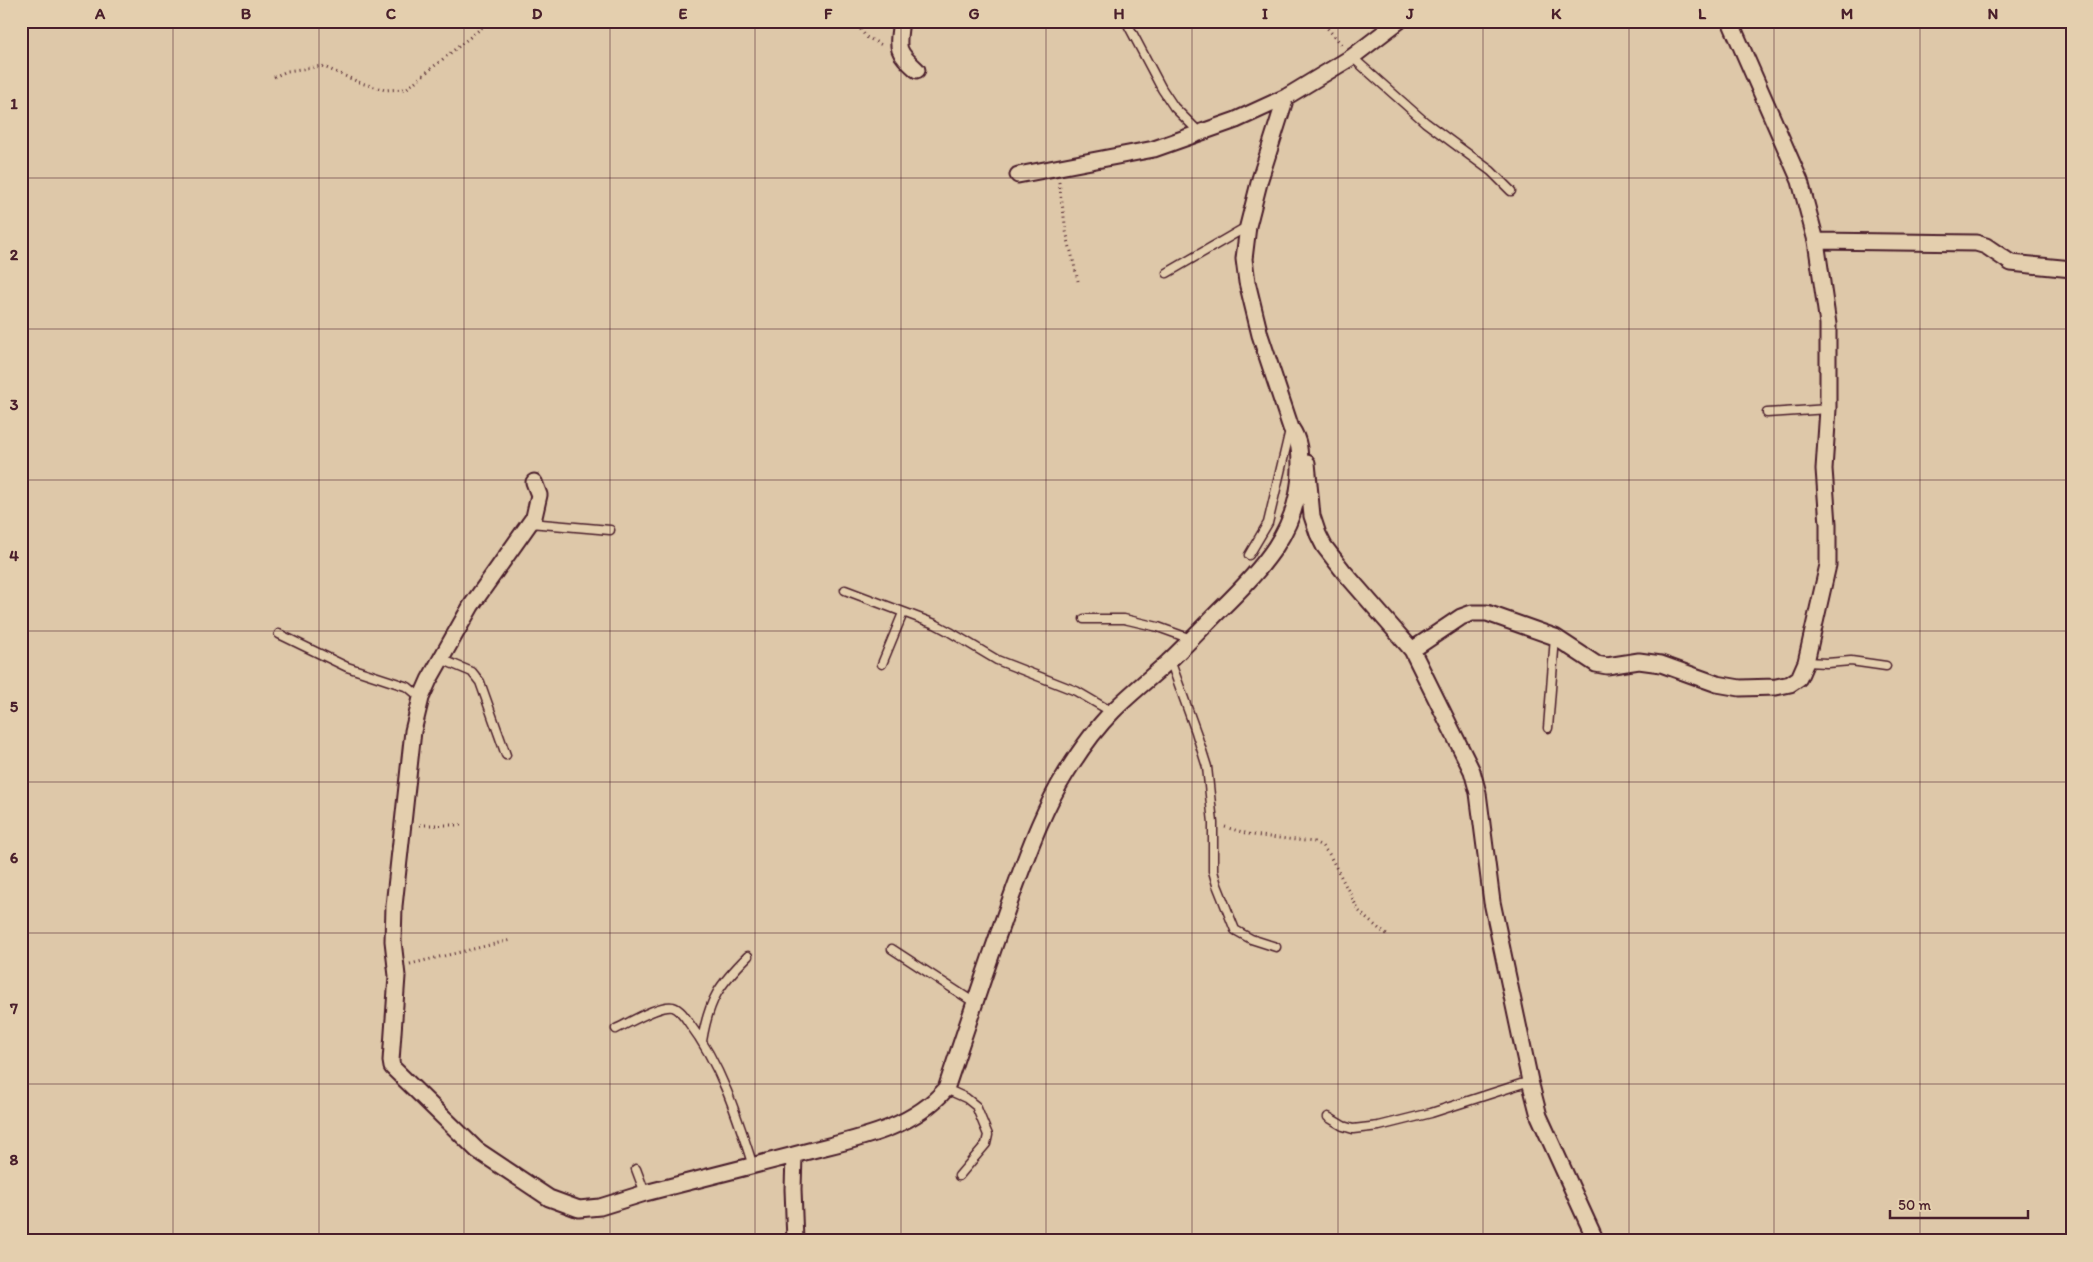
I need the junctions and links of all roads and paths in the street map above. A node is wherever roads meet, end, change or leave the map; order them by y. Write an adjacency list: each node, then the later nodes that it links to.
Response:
1 (490, 21): 11 (path)
2 (855, 21): 8 (path)
3 (901, 21): 8 (street)
4 (1126, 21): 13 (lane)
5 (1322, 21): 9 (path)
6 (1399, 21): 9 (street)
7 (1730, 21): 18 (street)
8 (898, 46): 10 (street)
9 (1352, 57): 12 (street); 16 (lane)
10 (917, 70)
11 (274, 78)
12 (1286, 97): 13 (street); 17 (street)
13 (1200, 133): 14 (street)
14 (1057, 167): 15 (street); 21 (path)
15 (1018, 175)
16 (1511, 191)
17 (1248, 226): 20 (lane); 24 (street)
18 (1816, 241): 19 (street); 22 (street)
19 (2072, 268)
20 (1167, 273)
21 (1078, 281)
22 (1828, 409): 23 (lane); 38 (street)
23 (1767, 413)
24 (1294, 432): 28 (lane); 34 (street); 35 (street)
25 (534, 482): 26 (street)
26 (530, 523): 27 (lane); 36 (street)
27 (610, 530)
28 (1249, 555)
29 (845, 590): 30 (lane)
30 (903, 613): 39 (lane); 42 (lane)
31 (1084, 619): 34 (lane)
32 (279, 634): 41 (lane)
33 (1555, 637): 35 (street); 38 (street); 43 (lane)
34 (1191, 639): 37 (street)
35 (1412, 650): 57 (street)
36 (441, 659): 41 (street); 44 (lane)
37 (1170, 660): 42 (street); 45 (lane)
38 (1806, 662): 40 (lane)
39 (882, 664)
40 (1886, 666)
41 (421, 698): 46 (street)
42 (1112, 712): 54 (street)
43 (1548, 728)
44 (506, 755)
45 (1213, 823): 48 (path); 50 (lane)
46 (401, 824): 47 (path); 53 (street)
47 (465, 825)
48 (1388, 936)
49 (511, 940): 53 (path)
50 (1276, 947)
51 (892, 949): 54 (lane)
52 (748, 956): 56 (lane)
53 (397, 967): 64 (street)
54 (974, 1003): 58 (street)
55 (616, 1029): 56 (lane)
56 (702, 1041): 61 (lane)
57 (1530, 1081): 59 (lane); 66 (street)
58 (946, 1089): 60 (street); 63 (lane)
59 (1328, 1117)
60 (794, 1155): 61 (street); 65 (street)
61 (753, 1166): 64 (street)
62 (636, 1169): 64 (lane)
63 (959, 1176)
64 (645, 1193)
65 (795, 1241)
66 (1596, 1241)

